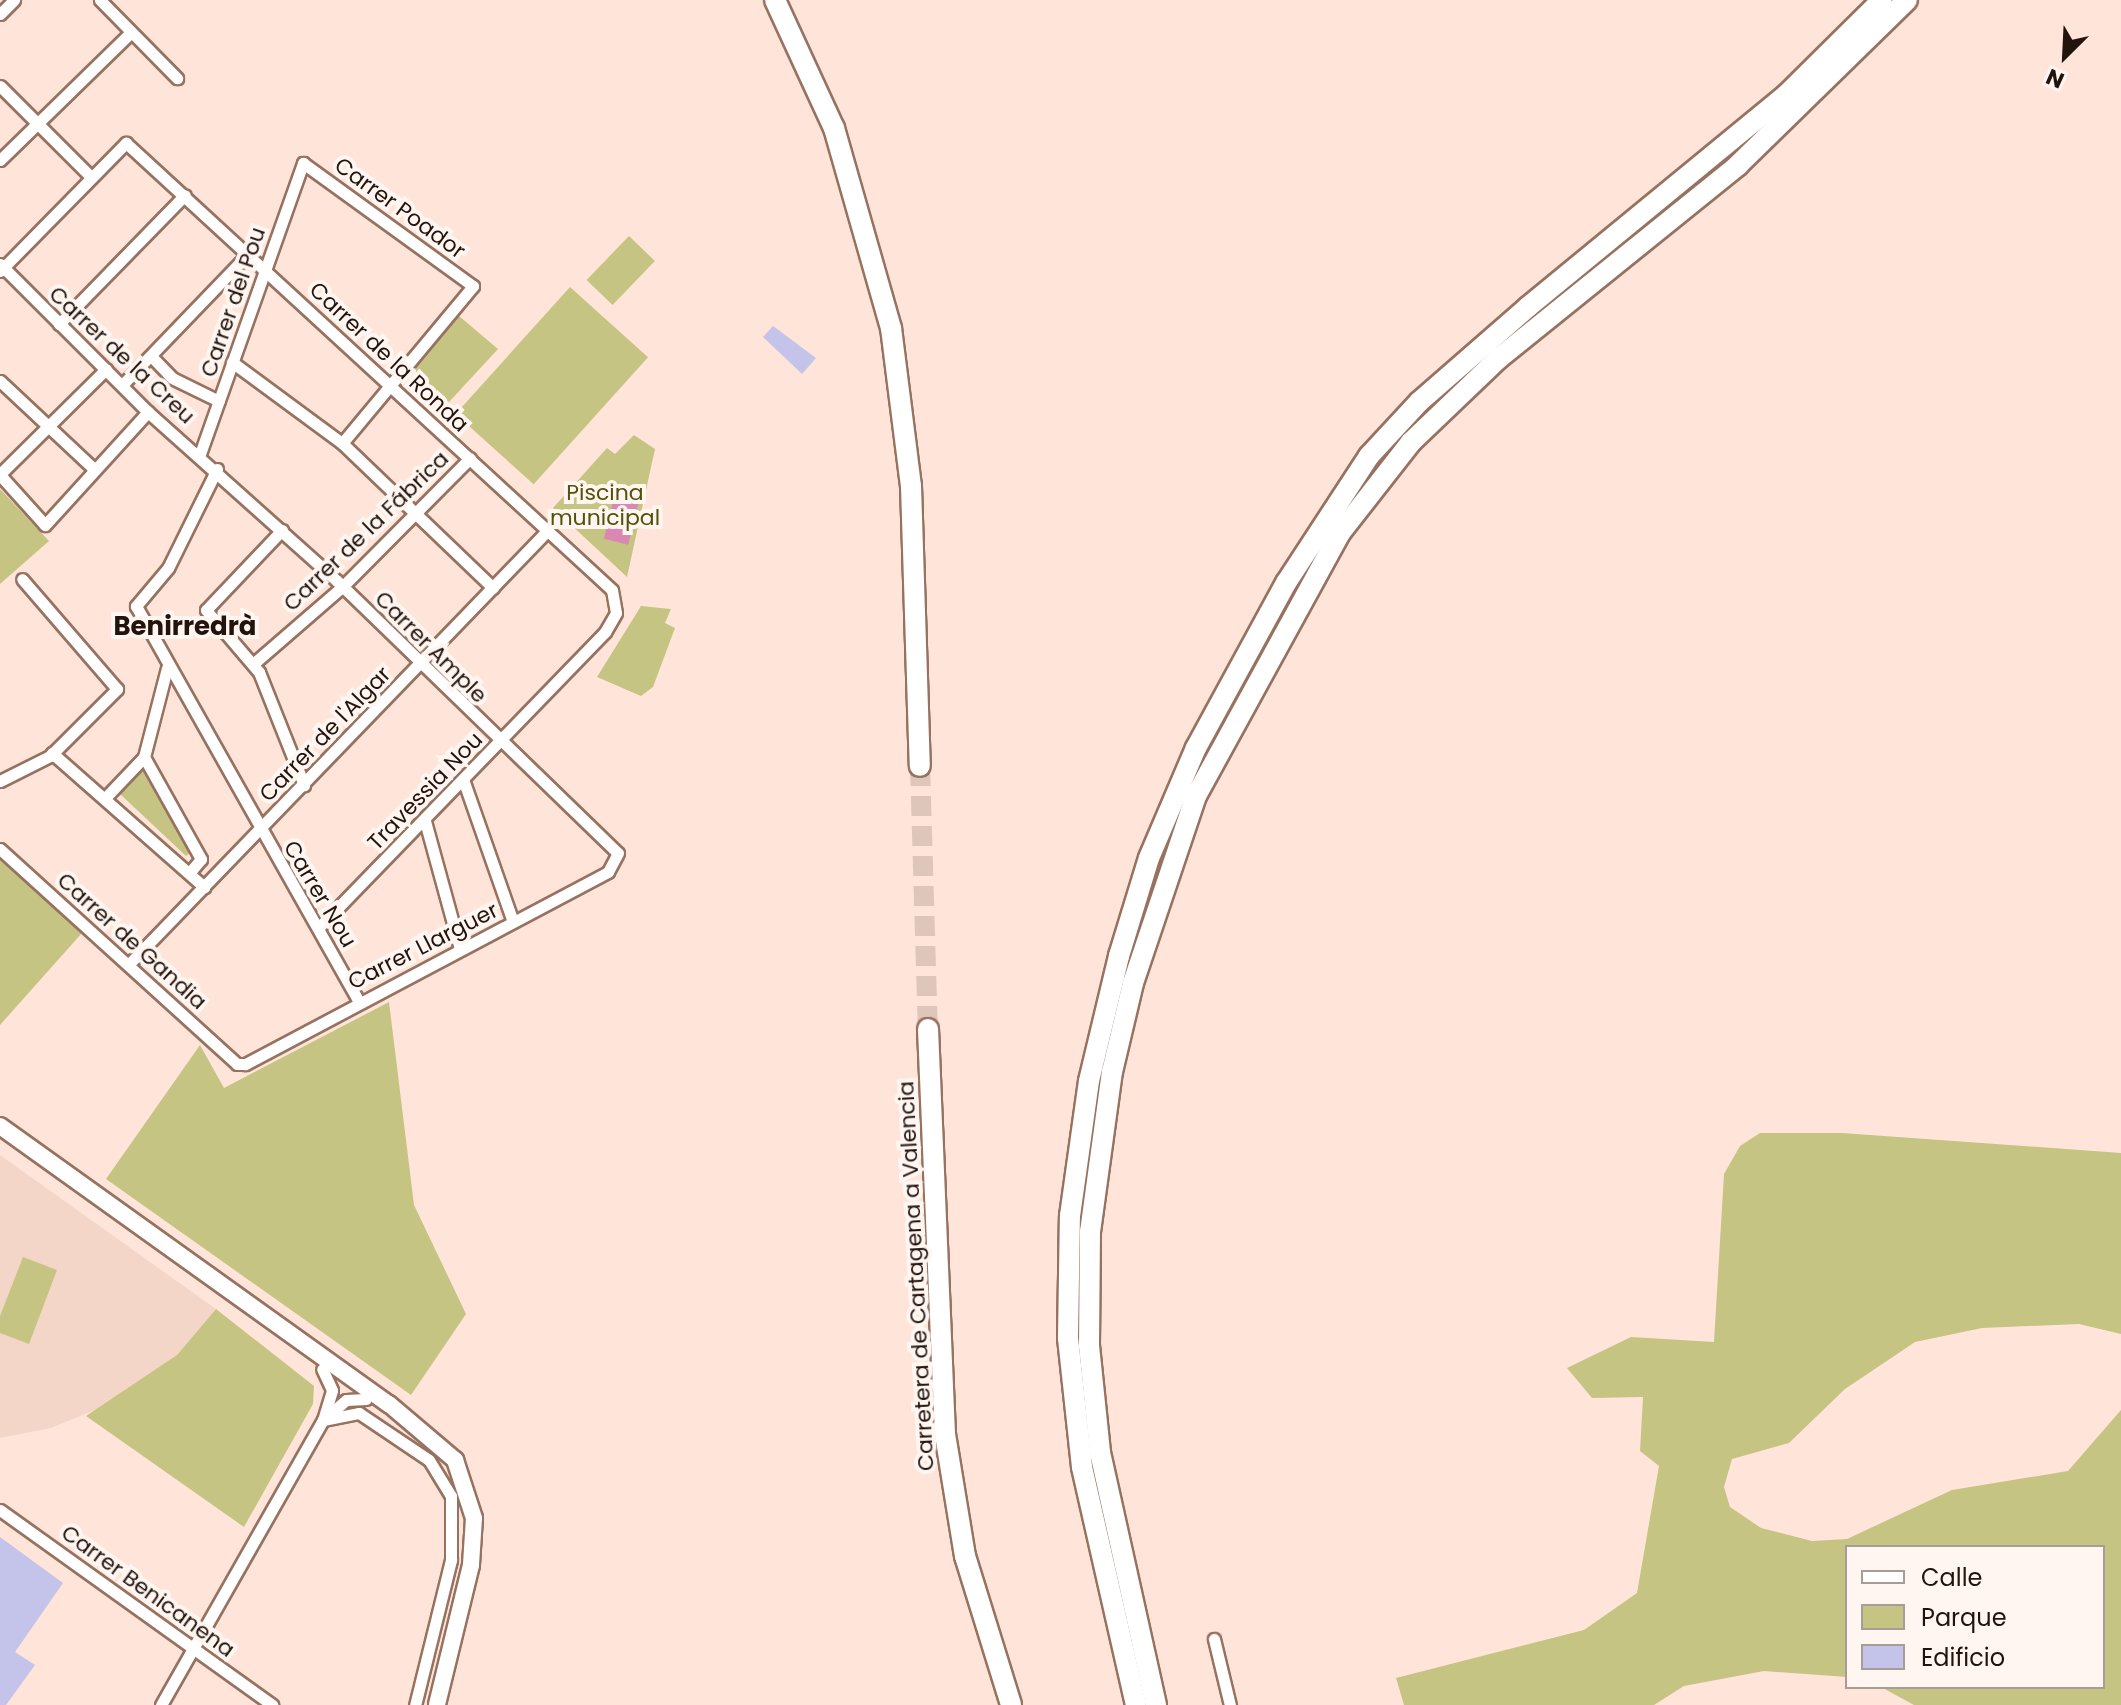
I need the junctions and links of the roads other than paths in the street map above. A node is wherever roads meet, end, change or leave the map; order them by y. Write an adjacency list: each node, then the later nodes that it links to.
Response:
1 (14, 0): 6 (street)
2 (100, 0): 7 (street)
3 (775, 0): 47 (highway)
4 (1882, 0): 79 (highway)
5 (1907, 0): 80 (highway)
6 (0, 14)
7 (131, 32): 8 (street); 10 (street)
8 (177, 78)
9 (0, 86): 10 (street)
10 (37, 124): 11 (street); 13 (street)
11 (0, 160)
12 (303, 163): 17 (street, Carrer del Pou); 23 (street, Carrer Poador)
13 (91, 177): 14 (street, Carrer de la Ronda); 16 (street)
14 (185, 195): 15 (street, Carrer de la Ronda); 18 (street)
15 (247, 255): 17 (street, Carrer de la Ronda); 19 (street)
16 (1, 268): 18 (street, Carrer de la Creu)
17 (266, 271): 20 (street, Carrer del Pou); 23 (street, Carrer de la Ronda)
18 (59, 324): 21 (street, Carrer de la Creu)
19 (151, 356): 24 (street); 25 (street)
20 (232, 362): 25 (street, Carrer del Pou); 28 (street)
21 (106, 369): 24 (street, Carrer de la Creu); 27 (street)
22 (0, 381): 27 (street)
23 (389, 383): 28 (street); 30 (street, Carrer de la Ronda)
24 (122, 385): 26 (street, Carrer de la Creu)
25 (219, 401): 29 (street, Carrer del Pou)
26 (148, 412): 29 (street, Carrer de la Creu); 31 (street)
27 (47, 426): 31 (street); 33 (street)
28 (342, 443): 34 (street)
29 (200, 454): 32 (street, Carrer de la Creu)
30 (470, 458): 34 (street, Carrer de la Fábrica); 36 (street, Carrer de la Ronda)
31 (94, 469): 33 (street)
32 (217, 469): 35 (street, Carrer Ample); 43 (street, Carrer Nou)
33 (0, 474)
34 (416, 515): 38 (street, Carrer de la Fábrica); 39 (street)
35 (282, 530): 38 (street, Carrer Ample); 41 (street)
36 (548, 530): 39 (street, Carrer de l'Algar); 40 (street, Carrer de la Ronda)
37 (22, 579): 45 (street)
38 (343, 586): 41 (street, Carrer de la Fábrica); 42 (street, Carrer Ample)
39 (493, 588): 42 (street, Carrer de l'Algar)
40 (616, 606): 44 (street, Travessia Nou)
41 (253, 664): 50 (street)
42 (421, 664): 44 (street, Carrer Ample); 50 (street, Carrer de l'Algar)
43 (167, 668): 46 (street); 53 (street, Carrer Nou)
44 (499, 743): 49 (street, Travessia Nou); 55 (street, Carrer Ample)
45 (52, 753): 48 (street); 51 (street)
46 (144, 757): 51 (street); 56 (street)
47 (920, 766)
48 (0, 781)
49 (464, 782): 52 (street, Travessia Nou); 58 (street)
50 (304, 785): 53 (street, Carrer de l'Algar)
51 (105, 798): 56 (street)
52 (425, 821): 59 (street, Travessia Nou); 60 (street)
53 (260, 832): 57 (street, Carrer de l'Algar); 59 (street, Carrer Nou)
54 (0, 849): 61 (street, Carrer de Gandia)
55 (618, 853): 58 (street, Carrer Llarguer)
56 (190, 872): 57 (street)
57 (204, 887): 61 (street, Carrer de l'Algar)
58 (513, 922): 60 (street, Carrer Llarguer)
59 (318, 928): 62 (street, Carrer Nou)
60 (460, 949): 62 (street, Carrer Llarguer)
61 (129, 964): 64 (street, Carrer de Gandia)
62 (359, 1002): 64 (street, Carrer Llarguer)
63 (928, 1029): 78 (highway, Carretera de Cartagena a Valencia)
64 (237, 1064)
65 (0, 1126): 77 (street)
66 (0, 1140): 67 (street)
67 (322, 1369): 68 (street); 69 (street)
68 (366, 1399): 69 (street); 76 (street)
69 (323, 1420): 72 (street); 75 (street)
70 (0, 1510): 72 (street, Carrer Benicanena)
71 (1214, 1639): 81 (street)
72 (193, 1646): 73 (street); 74 (street, Carrer Benicanena)
73 (161, 1705)
74 (272, 1705)
75 (415, 1705)
76 (429, 1705)
77 (437, 1705)
78 (1011, 1705)
79 (1136, 1705)
80 (1156, 1705)
81 (1230, 1705)

